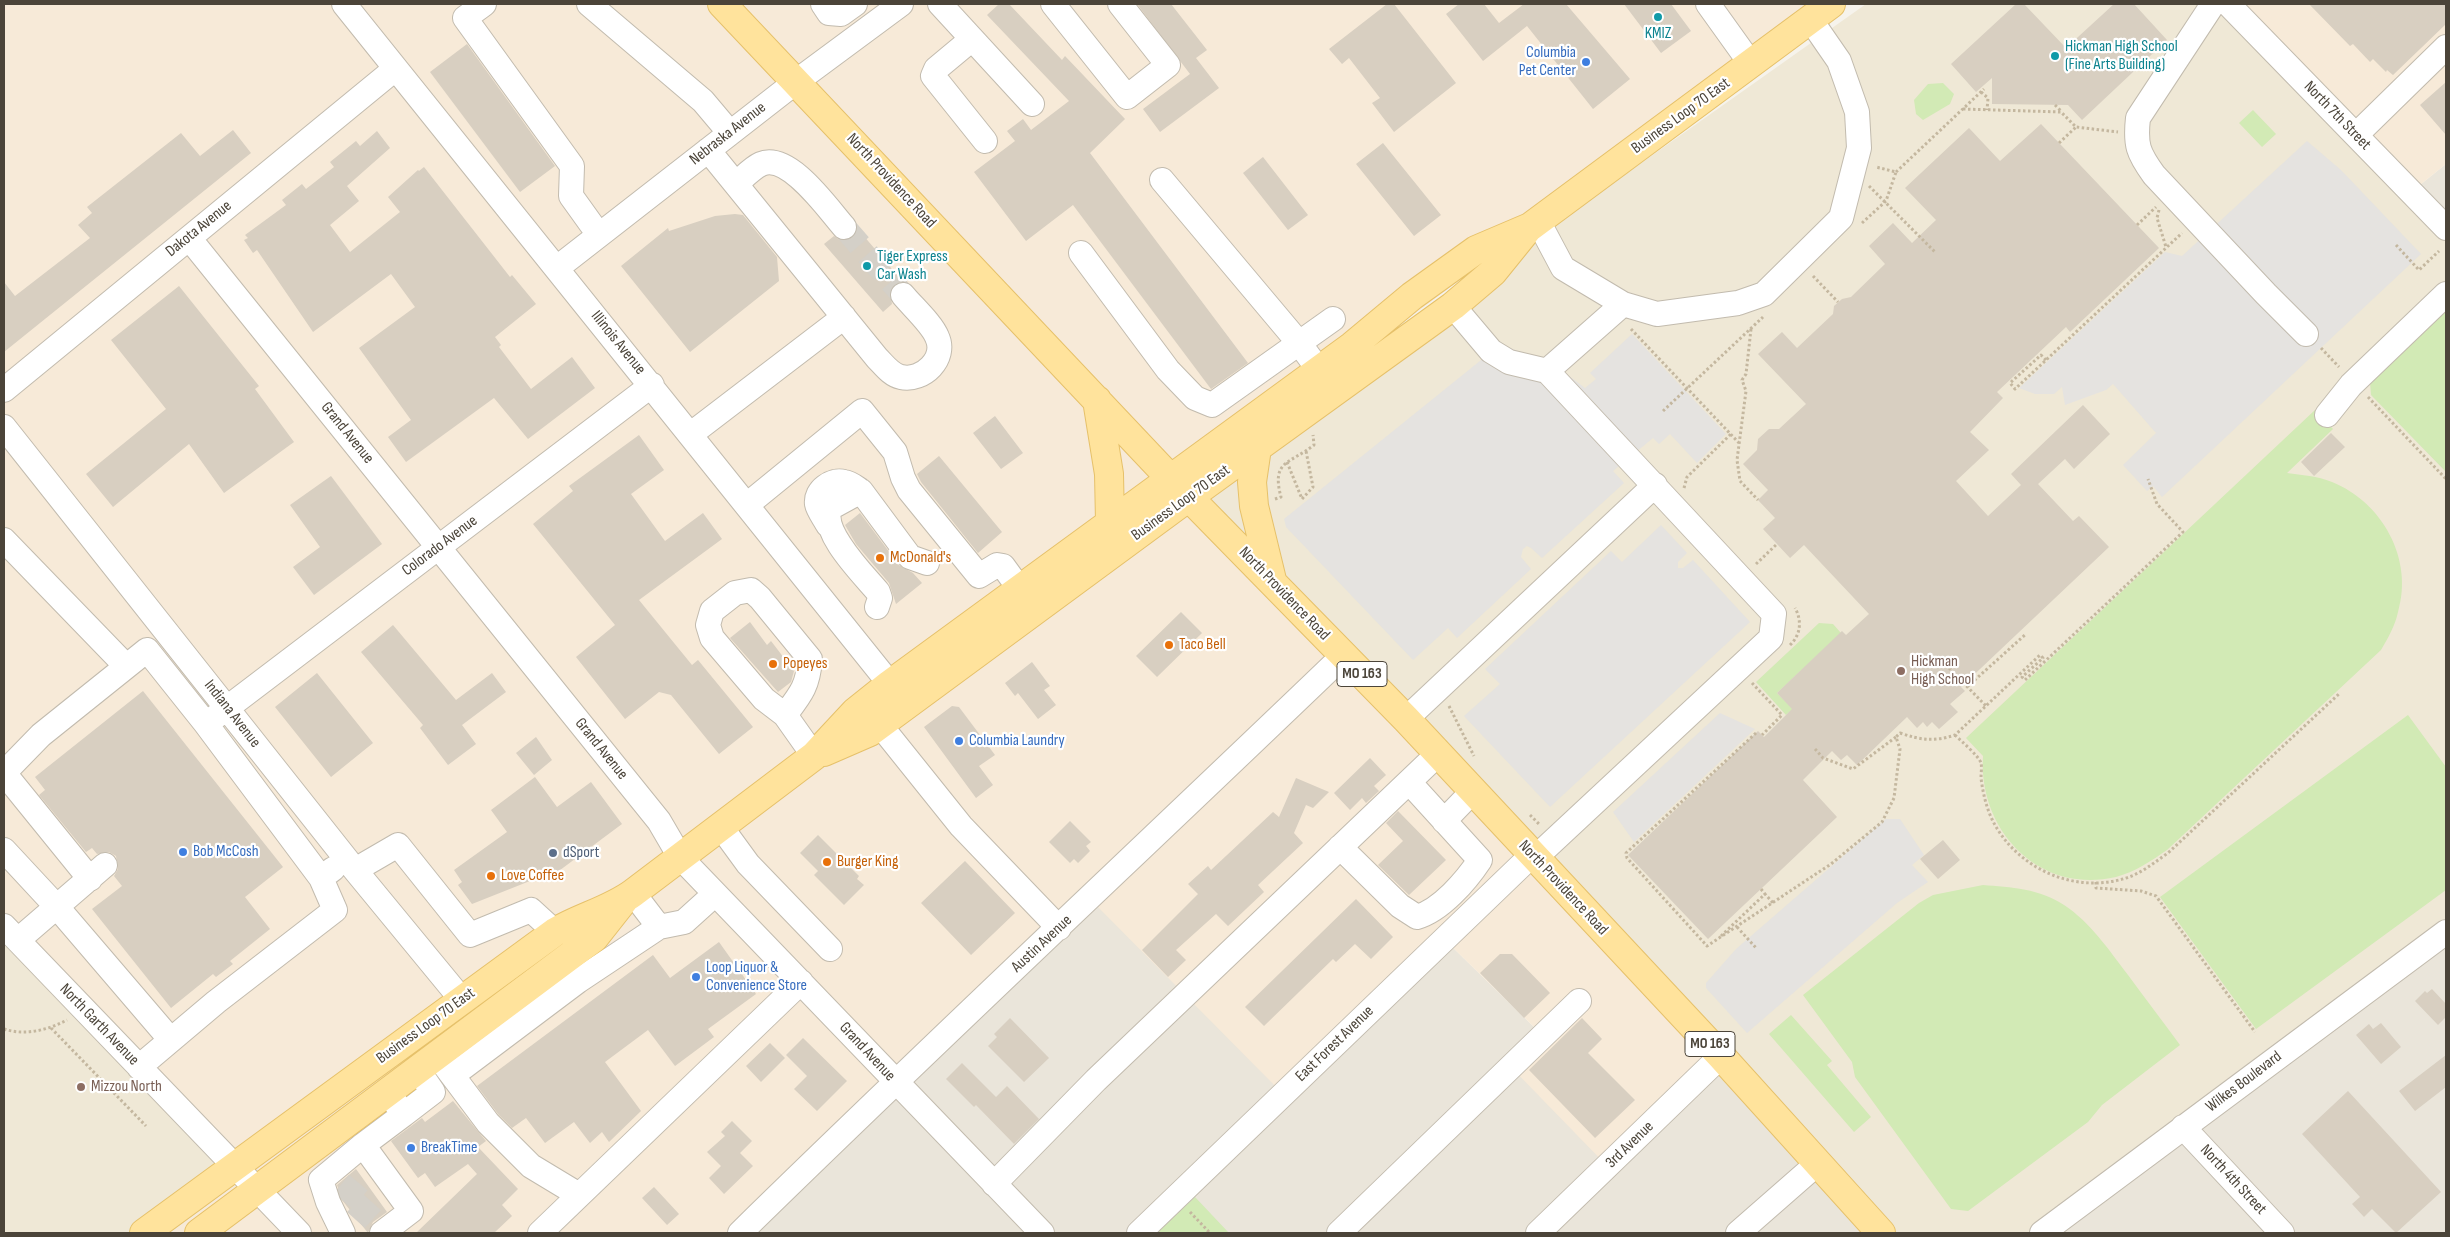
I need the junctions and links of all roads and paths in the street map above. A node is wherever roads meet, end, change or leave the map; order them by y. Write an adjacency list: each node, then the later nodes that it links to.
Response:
1 (344, 4): 17 (street, Illinois Avenue)
2 (484, 4): 42 (street)
3 (589, 4): 25 (street)
4 (722, 4): 18 (main road, North Providence Road / MO 163)
5 (823, 4): 6 (street)
6 (855, 4)
7 (901, 4): 18 (street, Nebraska Avenue)
8 (940, 4): 14 (street)
9 (1053, 4): 10 (street)
10 (1120, 4)
11 (1708, 4): 16 (street)
12 (2227, 4): 26 (street); 27 (street, North 7th Street)
13 (1821, 11): 16 (main road, Business Loop 70 East); 55 (street)
14 (972, 39): 19 (street); 28 (street)
15 (2446, 47): 27 (street)
16 (1751, 64): 37 (main road, Business Loop 70 East)
17 (395, 69): 43 (street, Dakota Avenue); 49 (street, Illinois Avenue)
18 (797, 81): 25 (street, Nebraska Avenue); 68 (main road, North Providence Road / MO 163)
19 (1032, 104)
20 (2055, 105): 23 (path)
21 (1963, 109): 22 (path); 22 (path); 32 (path)
22 (1987, 110): 23 (path)
23 (2061, 112): 24 (path)
24 (2076, 127): 26 (path); 29 (path)
25 (730, 133): 30 (street, Nebraska Avenue)
26 (2136, 135): 59 (street)
27 (2356, 135): 40 (street, North 7th Street)
28 (985, 141)
29 (2059, 143)
30 (708, 150): 35 (street); 42 (street, Nebraska Avenue)
31 (1868, 165): 32 (path)
32 (1896, 172): 36 (path)
33 (1162, 180): 60 (street)
34 (1864, 181): 36 (path)
35 (736, 184): 39 (street); 56 (street)
36 (1886, 201): 48 (path)
37 (1534, 224): 54 (main road, Business Loop 70 East); 55 (street); 62 (main road, Business Loop 70 East)
38 (2137, 225): 45 (path)
39 (844, 227)
40 (2446, 228)
41 (2186, 229): 45 (path)
42 (599, 235): 49 (street, Nebraska Avenue)
43 (189, 238): 67 (street, Dakota Avenue); 89 (street, Grand Avenue)
44 (2396, 245): 46 (path)
45 (2166, 248): 61 (path)
46 (2440, 251)
47 (1081, 253): 64 (street)
48 (1936, 253)
49 (557, 268): 66 (street, Illinois Avenue)
50 (1810, 273): 53 (path)
51 (2446, 294): 65 (street)
52 (903, 295): 56 (street)
53 (1838, 302)
54 (1453, 306): 63 (street); 75 (main road, Business Loop 70 East)
55 (1624, 313): 63 (street); 74 (path)
56 (844, 316): 72 (street)
57 (1333, 319): 60 (street)
58 (1751, 328): 74 (path)
59 (2306, 334): 65 (path)
60 (1299, 343): 62 (street); 64 (street)
61 (2046, 360): 61 (path)
62 (1319, 370): 69 (main road, Business Loop 70 East)
63 (1547, 371): 81 (street, East Forest Avenue)
64 (1254, 375): 69 (street)
65 (2354, 382): 70 (street); 80 (path)
66 (652, 385): 72 (street, Illinois Avenue); 89 (street, Colorado Avenue)
67 (4, 390)
68 (1097, 400): 78 (main road, North Providence Road / MO 163); 86 (main road)
69 (1274, 403): 78 (main road, Business Loop 70 East)
70 (2327, 415)
71 (4, 427): 104 (street, Indiana Avenue)
72 (692, 434): 85 (street, Illinois Avenue)
73 (1313, 434): 76 (path)
74 (1739, 443): 83 (path)
75 (1257, 448): 82 (main road, Business Loop 70 East); 92 (main road)
76 (1306, 451): 77 (path); 77 (path)
77 (1287, 462): 84 (path)
78 (1170, 478): 82 (main road, North Providence Road / MO 163); 86 (main road, Business Loop 70 East)
79 (2148, 479): 103 (path)
80 (2446, 479)
81 (1655, 485): 106 (street); 125 (street, East Forest Avenue)
82 (1189, 497): 92 (main road, North Providence Road / MO 163); 108 (main road, Business Loop 70 East)
83 (1758, 500)
84 (1270, 501)
85 (748, 504): 93 (street); 99 (street, Illinois Avenue)
86 (1110, 522): 93 (main road, Business Loop 70 East)
87 (4, 540): 97 (street)
88 (1777, 544): 91 (path)
89 (439, 547): 104 (street, Colorado Avenue); 126 (street, Grand Avenue)
90 (927, 563): 94 (street)
91 (1756, 565)
92 (1273, 581): 96 (main road, North Providence Road / MO 163)
93 (1019, 588): 99 (main road, Business Loop 70 East)
94 (877, 607)
95 (2026, 634): 100 (path)
96 (1344, 655): 106 (main road, North Providence Road / MO 163); 140 (street, Austin Avenue)
97 (126, 666): 107 (street); 116 (street)
98 (1949, 668): 100 (path)
99 (890, 684): 114 (main road, Business Loop 70 East)
100 (1967, 687): 103 (path)
101 (2340, 693): 129 (path)
102 (1445, 702): 115 (path)
103 (1986, 706): 110 (path)
104 (228, 708): 107 (street, Colorado Avenue); 127 (street, Indiana Avenue)
105 (785, 715): 105 (street); 114 (street)
106 (1406, 719): 113 (main road, North Providence Road / MO 163)
107 (206, 724): 128 (street)
108 (880, 726): 114 (main road, Business Loop 70 East); 140 (street)
109 (1756, 733): 144 (path)
110 (1955, 735): 111 (path); 129 (path)
111 (1896, 737): 112 (path); 135 (path)
112 (1815, 749)
113 (1438, 754): 117 (street); 118 (main road, North Providence Road / MO 163)
114 (814, 756): 122 (main road, Business Loop 70 East)
115 (1478, 760)
116 (4, 773): 136 (street)
117 (1409, 782): 120 (street); 123 (street)
118 (1473, 791): 120 (street); 125 (main road, North Providence Road / MO 163)
119 (1525, 810): 121 (path)
120 (1444, 821): 134 (street)
121 (1543, 826)
122 (721, 827): 126 (main road, Business Loop 70 East); 145 (street)
123 (1340, 847): 134 (street); 168 (street)
124 (4, 850): 136 (street)
125 (1533, 856): 137 (street, East Forest Avenue); 156 (main road, North Providence Road / MO 163)
126 (680, 857): 131 (street, Grand Avenue); 133 (main road, Business Loop 70 East)
127 (351, 864): 128 (street); 141 (street); 149 (street, Indiana Avenue)
128 (321, 878): 155 (street)
129 (2096, 882): 154 (path)
130 (1760, 890): 132 (path)
131 (715, 894): 138 (street); 148 (street, Grand Avenue)
132 (1765, 894): 135 (path); 144 (path)
133 (629, 896): 138 (street); 141 (main road, Business Loop 70 East); 147 (main road, Business Loop 70 East)
134 (1448, 897): 137 (street)
135 (1774, 904): 139 (path)
136 (57, 907): 142 (street); 155 (street)
137 (1468, 916): 171 (street, East Forest Avenue)
138 (659, 927): 147 (street)
139 (1737, 927): 144 (path); 146 (path)
140 (1058, 928): 159 (street, Austin Avenue)
141 (555, 932): 149 (main road, Business Loop 70 East)
142 (11, 933): 157 (street, North Garth Avenue)
143 (2444, 937): 163 (street, Wilkes Boulevard)
144 (1715, 941)
145 (830, 949)
146 (1757, 949)
147 (570, 971): 158 (main road, Business Loop 70 East)
148 (801, 982): 159 (street, Grand Avenue); 170 (street)
149 (462, 1000): 167 (main road, Business Loop 70 East)
150 (1579, 1002): 182 (street)
151 (70, 1018): 152 (path)
152 (51, 1028): 153 (path); 162 (path)
153 (4, 1029)
154 (2255, 1032)
155 (170, 1039): 157 (street)
156 (1721, 1056): 166 (main road, North Providence Road / MO 163); 183 (street, 3rd Avenue)
157 (139, 1066): 167 (street, North Garth Avenue)
158 (436, 1067): 160 (main road, Business Loop 70 East); 161 (street); 170 (street)
159 (894, 1082): 168 (street, Grand Avenue); 178 (street, Austin Avenue)
160 (389, 1092): 161 (street); 164 (main road, Business Loop 70 East)
161 (403, 1115): 165 (street)
162 (146, 1126)
163 (2183, 1127): 186 (street, Wilkes Boulevard); 187 (street, North 4th Street)
164 (331, 1135): 165 (street); 169 (main road, Business Loop 70 East)
165 (362, 1161): 172 (street); 176 (street)
166 (1818, 1163): 184 (street); 185 (main road, North Providence Road / MO 163)
167 (234, 1166): 169 (street, North Garth Avenue); 173 (main road, Business Loop 70 East)
168 (994, 1184): 179 (street, Grand Avenue)
169 (257, 1190): 174 (main road, Business Loop 70 East); 175 (street, North Garth Avenue)
170 (579, 1195): 177 (street)
171 (1176, 1197): 180 (street, East Forest Avenue); 181 (path)
172 (344, 1220)
173 (144, 1233)
174 (199, 1233)
175 (298, 1233)
176 (382, 1233)
177 (540, 1233)
178 (740, 1233)
179 (1042, 1233)
180 (1139, 1233)
181 (1210, 1233)
182 (1338, 1233)
183 (1538, 1233)
184 (1738, 1233)
185 (1881, 1233)
186 (2042, 1233)
187 (2282, 1233)

